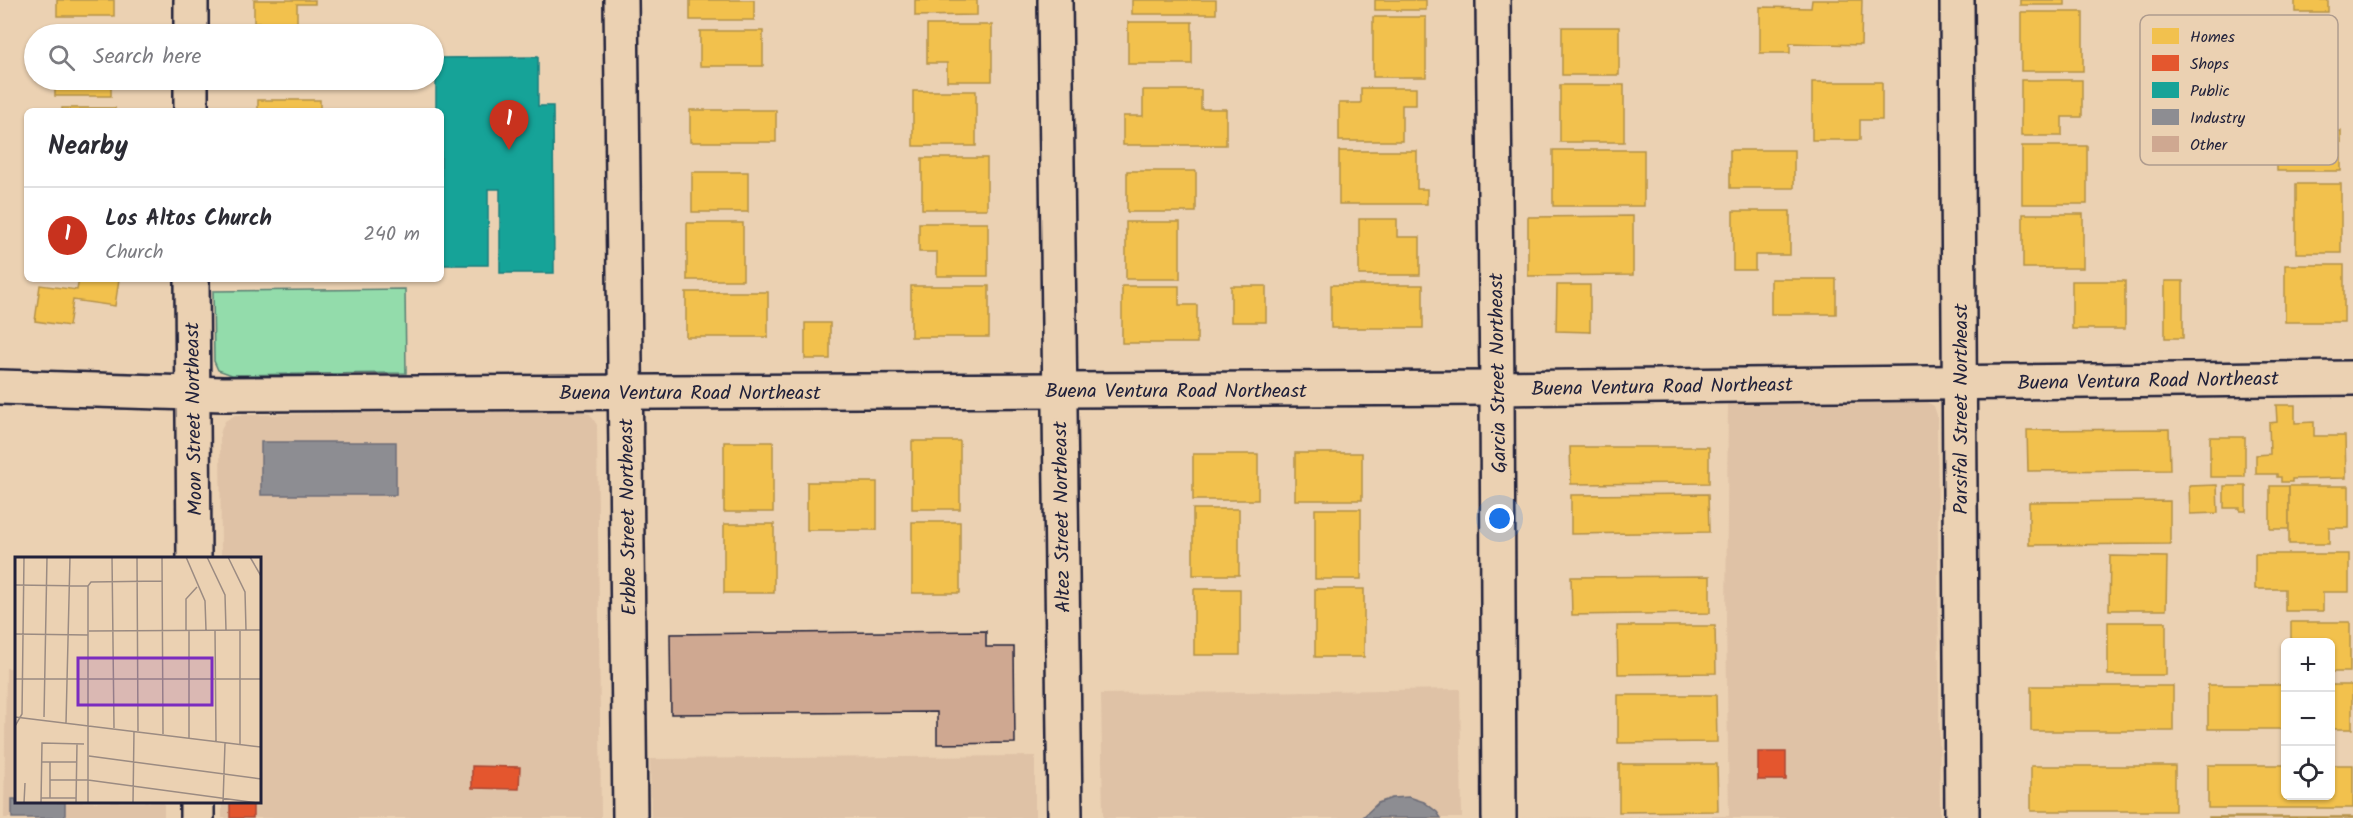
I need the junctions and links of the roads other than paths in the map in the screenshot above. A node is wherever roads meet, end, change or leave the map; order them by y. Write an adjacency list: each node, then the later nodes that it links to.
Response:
1 (191, 0): 6 (street)
2 (621, 0): 15 (street, Erbbe Street Northeast)
3 (1055, 0): 14 (street, Altez Street Northeast)
4 (1492, 0): 13 (street, Garcia Street Northeast)
5 (1957, 0): 11 (street, Parsifal Street Northeast)
6 (191, 24)
7 (191, 90): 8 (street)
8 (191, 108)
9 (192, 282): 16 (street, Moon Street Northeast)
10 (2353, 378): 11 (street, Buena Ventura Road Northeast)
11 (1960, 382): 13 (street, Buena Ventura Road Northeast); 21 (street, Parsifal Street Northeast)
12 (0, 387): 16 (street, Buena Ventura Road Northeast)
13 (1497, 388): 14 (street, Buena Ventura Road Northeast); 20 (street, Garcia Street Northeast)
14 (1060, 390): 15 (street, Buena Ventura Road Northeast); 19 (street, Altez Street Northeast)
15 (626, 392): 16 (street, Buena Ventura Road Northeast); 18 (street, Erbbe Street Northeast)
16 (192, 394): 17 (street, Moon Street Northeast)
17 (194, 557)
18 (630, 818)
19 (1065, 818)
20 (1499, 818)
21 (1962, 818)

